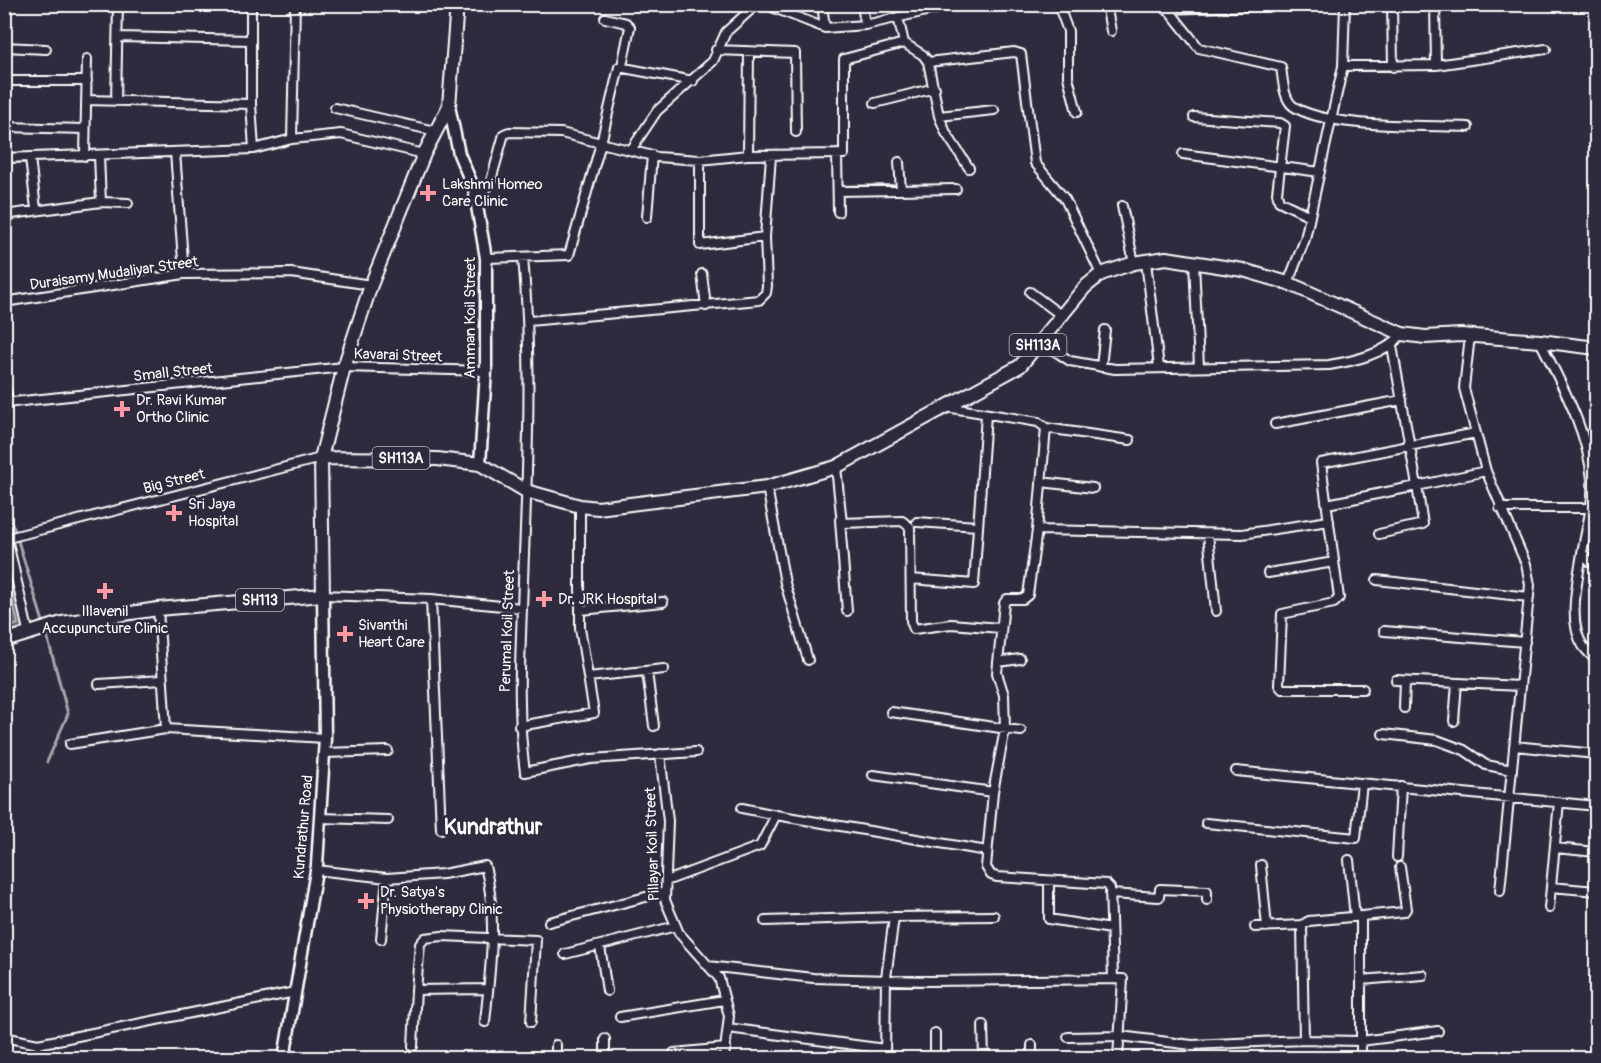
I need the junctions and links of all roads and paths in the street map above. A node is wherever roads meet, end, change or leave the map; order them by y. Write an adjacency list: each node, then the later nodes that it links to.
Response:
1 (118, 4): 23 (street)
2 (250, 4): 24 (street)
3 (295, 4): 57 (street)
4 (461, 4): 17 (main road)
5 (757, 4): 29 (street)
6 (764, 4): 21 (street)
7 (822, 4): 21 (street)
8 (862, 4): 20 (street)
9 (957, 4): 19 (street)
10 (1058, 4): 48 (street)
11 (1106, 4): 22 (street)
12 (1316, 4): 16 (street)
13 (1344, 4): 35 (street)
14 (1392, 4): 36 (street)
15 (1435, 4): 33 (street)
16 (1165, 7): 51 (street)
17 (455, 11): 45 (main road)
18 (605, 18): 34 (street)
19 (898, 18): 20 (street); 25 (street)
20 (865, 25): 21 (street)
21 (825, 28)
22 (1111, 31)
23 (119, 37): 24 (street); 42 (street)
24 (250, 39): 44 (street)
25 (904, 43): 32 (street); 64 (street)
26 (4, 47): 27 (street)
27 (46, 49)
28 (1546, 49): 33 (street)
29 (716, 50): 30 (street); 39 (street)
30 (749, 52): 56 (street); 66 (street)
31 (87, 59): 38 (street)
32 (928, 62): 40 (street); 96 (street)
33 (1436, 65): 36 (street)
34 (622, 66): 39 (street); 58 (street)
35 (1343, 66): 36 (street); 51 (street)
36 (1393, 67)
37 (4, 81): 38 (street)
38 (87, 81): 41 (street)
39 (693, 81): 60 (street)
40 (935, 88): 43 (street); 49 (street)
41 (86, 100): 42 (street); 54 (street)
42 (116, 100): 44 (street)
43 (875, 103)
44 (251, 104): 59 (street)
45 (448, 106): 55 (main road); 80 (street, Amman Koil Street)
46 (335, 108): 55 (street)
47 (994, 110): 49 (street)
48 (1077, 112)
49 (939, 116): 75 (street)
50 (1194, 117): 74 (street)
51 (1329, 120): 53 (street); 76 (street)
52 (4, 127): 54 (street)
53 (1468, 127)
54 (85, 129): 67 (street)
55 (435, 131): 63 (main road)
56 (796, 132)
57 (292, 139): 59 (street); 63 (street)
58 (601, 143): 60 (street); 80 (street); 91 (street)
59 (254, 149): 61 (street)
60 (631, 150): 65 (street)
61 (175, 152): 68 (street); 94 (street)
62 (1183, 153): 74 (street)
63 (423, 154): 98 (main road)
64 (837, 154): 69 (street); 79 (street)
65 (652, 155): 72 (street); 88 (street)
66 (748, 155): 69 (street); 72 (street)
67 (85, 156): 68 (street); 71 (street)
68 (99, 156): 81 (street)
69 (771, 156): 89 (street)
70 (4, 158): 71 (street)
71 (30, 158): 84 (street)
72 (700, 160): 89 (street)
73 (899, 162): 78 (street)
74 (1279, 166): 76 (street); 87 (street)
75 (969, 168)
76 (1320, 172): 87 (street)
77 (956, 189): 78 (street)
78 (901, 190): 79 (street)
79 (838, 191): 85 (street)
80 (477, 200): 90 (street, Amman Koil Street)
81 (101, 202): 82 (street); 84 (street)
82 (128, 203)
83 (1122, 206): 92 (street)
84 (36, 209): 86 (street)
85 (838, 212)
86 (4, 215)
87 (1310, 216): 97 (street)
88 (647, 217)
89 (765, 237): 101 (street)
90 (486, 258): 91 (street); 115 (street, Amman Koil Street)
91 (523, 258): 103 (street, Perumal Koil Street)
92 (1140, 262): 93 (main road, SH113A); 96 (main road, SH113A); 113 (street)
93 (1194, 262): 97 (main road, SH113A); 114 (street)
94 (184, 274): 98 (street, Duraisamy Mudaliyar Street); 100 (street, Duraisamy Mudaliyar Street)
95 (702, 274): 101 (street)
96 (1101, 274): 102 (main road, SH113A)
97 (1288, 283): 105 (main road, SH113A)
98 (371, 285): 111 (main road)
99 (1030, 292): 102 (street)
100 (4, 302)
101 (706, 306): 103 (street)
102 (1062, 316): 108 (main road, SH113A)
103 (529, 321): 134 (street, Perumal Koil Street)
104 (1105, 330): 112 (street)
105 (1402, 334): 106 (main road, SH113A); 109 (street)
106 (1470, 336): 107 (main road, SH113A); 123 (street)
107 (1540, 341): 110 (main road, SH113A); 138 (street)
108 (1041, 342): 112 (street); 119 (main road, SH113A)
109 (1392, 346): 114 (street); 117 (street)
110 (1596, 348)
111 (344, 367): 115 (street, Kavarai Street); 118 (street, Small Street); 126 (main road)
112 (1101, 367): 113 (street)
113 (1159, 367): 114 (street)
114 (1198, 367)
115 (486, 371): 127 (street, Amman Koil Street)
116 (4, 384): 118 (street)
117 (1402, 400): 121 (street); 125 (street)
118 (7, 403)
119 (945, 406): 120 (street); 128 (main road, SH113A)
120 (986, 415): 122 (street); 142 (street)
121 (1275, 424)
122 (1046, 428): 124 (street); 130 (street)
123 (1476, 432): 125 (street); 129 (street)
124 (1130, 440)
125 (1410, 444): 131 (street); 135 (street)
126 (321, 458): 127 (main road, SH113A); 146 (street, Big Street); 153 (main road)
127 (480, 464): 134 (main road, SH113A)
128 (836, 467): 132 (main road, SH113A); 139 (street)
129 (1485, 471): 131 (street); 137 (street)
130 (1041, 482): 133 (street); 143 (street)
131 (1417, 486): 135 (street); 145 (street)
132 (767, 488): 136 (main road, SH113A); 168 (street)
133 (1093, 488)
134 (526, 491): 136 (main road, SH113A); 157 (street, Perumal Koil Street)
135 (1327, 504): 140 (street)
136 (580, 506): 159 (street)
137 (1500, 508): 138 (street); 154 (street)
138 (1590, 508): 147 (street)
139 (840, 520): 151 (street); 160 (street)
140 (1329, 521): 144 (street); 148 (street)
141 (917, 522): 142 (street)
142 (978, 526): 151 (street)
143 (1037, 530): 144 (street); 162 (street)
144 (1208, 534): 161 (street)
145 (1379, 534)
146 (6, 539): 164 (street)
147 (1582, 553): 149 (street); 169 (street)
148 (1334, 562): 150 (street); 178 (street)
149 (1596, 564)
150 (1268, 573)
151 (911, 579): 162 (street)
152 (1377, 580): 154 (street)
153 (323, 595): 155 (street); 158 (main road, SH113); 188 (street, Kundrathur Road)
154 (1529, 597): 166 (street)
155 (431, 599): 157 (street); 210 (street)
156 (663, 602): 159 (street)
157 (522, 608): 182 (street, Perumal Koil Street)
158 (158, 609): 164 (main road, SH113); 174 (street)
159 (581, 610): 173 (street)
160 (847, 610)
161 (1216, 611)
162 (1000, 628): 170 (street)
163 (1384, 631): 166 (street)
164 (29, 635): 165 (main road, SH113)
165 (4, 641)
166 (1525, 642): 177 (street)
167 (1020, 659): 170 (street)
168 (808, 660)
169 (1596, 660)
170 (998, 662): 185 (street)
171 (664, 669): 172 (street)
172 (647, 672): 173 (street); 183 (street)
173 (588, 677): 182 (street)
174 (162, 680): 176 (street); 184 (street)
175 (1457, 683): 177 (street); 179 (street); 181 (street)
176 (99, 684)
177 (1520, 686): 190 (street)
178 (1363, 689)
179 (1404, 708)
180 (891, 712): 185 (street)
181 (1454, 721)
182 (519, 726): 194 (street, Perumal Koil Street)
183 (654, 726)
184 (166, 729): 188 (street); 189 (street)
185 (1005, 729): 186 (street); 201 (street)
186 (1021, 731)
187 (1383, 734): 196 (street)
188 (325, 738): 193 (street, Kundrathur Road)
189 (70, 744)
190 (1515, 746): 195 (street); 196 (street)
191 (387, 751): 193 (street)
192 (696, 752): 194 (street)
193 (324, 753): 207 (street, Kundrathur Road)
194 (660, 754): 220 (street, Pillayar Koil Street)
195 (1596, 754)
196 (1512, 770): 202 (street)
197 (1236, 771): 199 (street)
198 (873, 775): 201 (street)
199 (1362, 783): 200 (street); 209 (street)
200 (1401, 786): 202 (street); 214 (street)
201 (993, 792): 212 (street)
202 (1509, 796): 203 (street); 223 (street)
203 (1559, 802): 204 (street); 211 (street)
204 (1596, 806)
205 (742, 808): 206 (street)
206 (776, 815): 212 (street); 220 (street)
207 (320, 818): 208 (street); 218 (street, Kundrathur Road)
208 (388, 820)
209 (1206, 823)
210 (441, 829)
211 (1555, 848): 213 (street); 222 (street)
212 (987, 851): 221 (street)
213 (1596, 852)
214 (1397, 857)
215 (1348, 860): 231 (street)
216 (1261, 865): 237 (street)
217 (1400, 867): 231 (street)
218 (316, 870): 219 (street); 251 (street, Kundrathur Road)
219 (387, 878): 239 (street); 240 (street)
220 (666, 881): 225 (street, Pillayar Koil Street)
221 (1049, 881): 226 (street); 238 (street)
222 (1551, 887): 224 (street); 228 (street)
223 (1500, 891)
224 (1596, 891)
225 (665, 892): 233 (street); 235 (street, Pillayar Koil Street)
226 (1110, 894): 227 (street); 238 (street)
227 (1207, 900)
228 (1549, 908)
229 (994, 916): 230 (street)
230 (894, 917): 232 (street); 245 (street)
231 (1358, 917): 234 (street); 247 (street)
232 (765, 921)
233 (549, 922)
234 (1302, 925): 237 (street); 264 (street)
235 (676, 926): 241 (street); 243 (street, Pillayar Koil Street)
236 (1255, 927): 237 (street)
237 (1267, 927)
238 (1112, 929): 246 (street)
239 (381, 939)
240 (491, 939): 248 (street); 249 (street); 255 (street)
241 (600, 946): 242 (street); 250 (street)
242 (565, 954)
243 (708, 966): 245 (street); 252 (street, Pillayar Koil Street)
244 (1423, 975): 247 (street)
245 (886, 978): 246 (street); 272 (street)
246 (1113, 978): 260 (street)
247 (1361, 980): 265 (street)
248 (416, 990): 249 (street); 270 (street)
249 (488, 990): 254 (street)
250 (607, 991)
251 (295, 992): 266 (street); 275 (street, Kundrathur Road)
252 (724, 1000): 253 (street); 257 (street, Pillayar Koil Street)
253 (620, 1017)
254 (485, 1022)
255 (531, 1022)
256 (983, 1025): 281 (street)
257 (728, 1028): 271 (street, Pillayar Koil Street); 272 (street)
258 (1438, 1032): 265 (street)
259 (935, 1033): 280 (street)
260 (1120, 1036): 262 (street); 269 (street); 283 (street)
261 (4, 1037): 266 (street)
262 (1068, 1037)
263 (605, 1039): 277 (street)
264 (1304, 1040): 265 (street); 269 (street)
265 (1361, 1041): 285 (street)
266 (38, 1044): 274 (street)
267 (556, 1045): 276 (street)
268 (1032, 1045): 282 (street)
269 (1192, 1045): 284 (street)
270 (413, 1046)
271 (726, 1048): 273 (street); 278 (street, Pillayar Koil Street)
272 (885, 1049): 279 (street)
273 (674, 1053)
274 (39, 1059)
275 (284, 1059)
276 (556, 1059)
277 (605, 1059)
278 (724, 1059)
279 (885, 1059)
280 (935, 1059)
281 (984, 1059)
282 (1032, 1059)
283 (1118, 1059)
284 (1191, 1059)
285 (1360, 1059)

